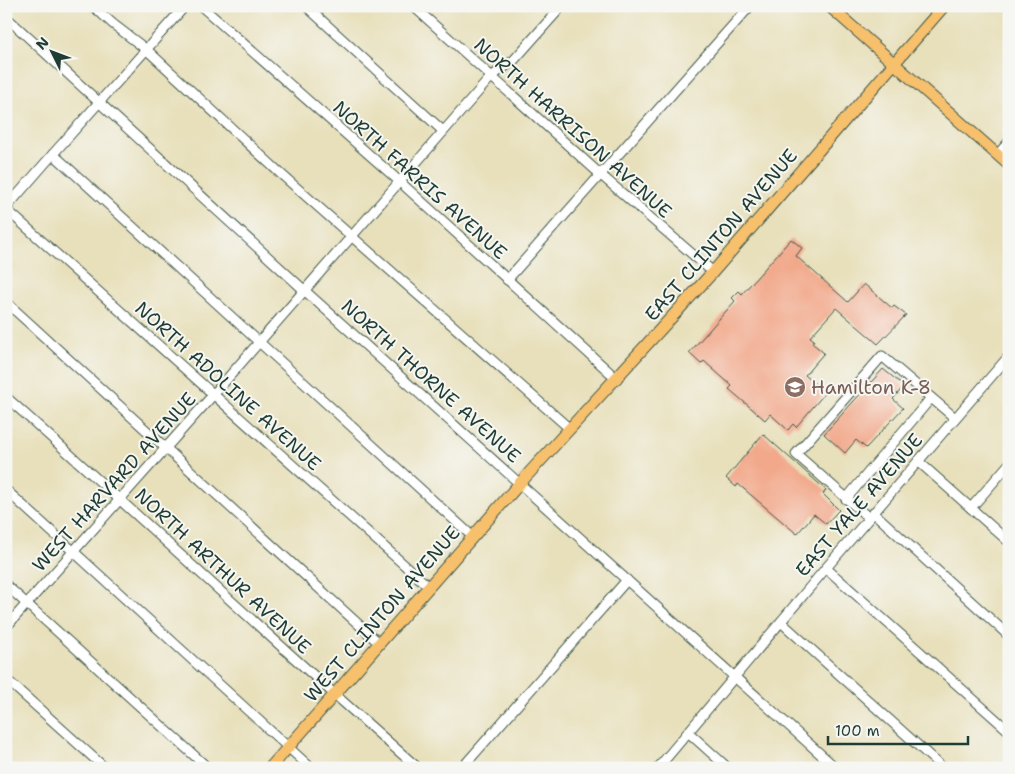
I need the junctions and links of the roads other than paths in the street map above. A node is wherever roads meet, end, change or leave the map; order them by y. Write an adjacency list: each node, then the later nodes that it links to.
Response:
1 (93, 6): 11 (street)
2 (185, 6): 11 (street)
3 (200, 6): 21 (street, NORTH FARRIS AVENUE)
4 (306, 6): 15 (street)
5 (413, 6): 13 (street, NORTH HARRISON AVENUE)
6 (562, 6): 13 (street, WEST HARVARD AVENUE)
7 (750, 6): 20 (street)
8 (829, 6): 12 (main road)
9 (944, 6): 12 (main road, EAST CLINTON AVENUE)
10 (6, 17): 14 (street, NORTH THORNE AVENUE)
11 (147, 50): 14 (street); 23 (street)
12 (894, 64): 18 (main road); 24 (main road, EAST CLINTON AVENUE)
13 (491, 77): 15 (street, WEST HARVARD AVENUE); 20 (street, NORTH HARRISON AVENUE)
14 (100, 102): 17 (street); 26 (street, NORTH THORNE AVENUE)
15 (443, 131): 21 (street, WEST HARVARD AVENUE)
16 (1009, 142): 18 (street)
17 (53, 154): 22 (street); 28 (street)
18 (997, 155): 19 (main road)
19 (1009, 165)
20 (601, 175): 24 (street, NORTH HARRISON AVENUE); 25 (street)
21 (399, 181): 23 (street, WEST HARVARD AVENUE); 25 (street, NORTH FARRIS AVENUE)
22 (6, 209): 31 (street, NORTH ADOLINE AVENUE)
23 (351, 236): 26 (street, WEST HARVARD AVENUE); 35 (street)
24 (713, 272): 30 (main road, EAST CLINTON AVENUE)
25 (507, 280): 30 (street, NORTH FARRIS AVENUE)
26 (304, 290): 28 (street, WEST HARVARD AVENUE); 39 (street, NORTH THORNE AVENUE)
27 (6, 302): 36 (street)
28 (259, 342): 31 (street, WEST HARVARD AVENUE); 45 (street)
29 (1009, 356): 34 (street, EAST YALE AVENUE)
30 (617, 379): 35 (main road, EAST CLINTON AVENUE)
31 (213, 395): 36 (street, WEST HARVARD AVENUE); 51 (street, NORTH ADOLINE AVENUE)
32 (6, 397): 41 (street, NORTH ARTHUR AVENUE)
33 (931, 398): 34 (street); 42 (street); 42 (street)
34 (955, 418): 37 (street, EAST YALE AVENUE)
35 (570, 429): 39 (main road, EAST CLINTON AVENUE)
36 (165, 448): 41 (street, WEST HARVARD AVENUE); 56 (street)
37 (918, 461): 43 (street); 44 (street, EAST YALE AVENUE)
38 (1009, 464): 43 (street)
39 (520, 483): 45 (main road, WEST CLINTON AVENUE); 49 (street, NORTH THORNE AVENUE)
40 (6, 490): 47 (street)
41 (120, 498): 47 (street, WEST HARVARD AVENUE); 59 (street, NORTH ARTHUR AVENUE)
42 (846, 498): 44 (street)
43 (971, 508): 46 (street)
44 (871, 515): 48 (street, EAST YALE AVENUE); 55 (street)
45 (473, 537): 51 (main road, WEST CLINTON AVENUE)
46 (1009, 542)
47 (74, 552): 52 (street, WEST HARVARD AVENUE); 62 (street)
48 (826, 568): 53 (street, EAST YALE AVENUE); 60 (street)
49 (627, 580): 57 (street, NORTH THORNE AVENUE); 68 (street)
50 (6, 585): 52 (street)
51 (429, 587): 56 (main road, WEST CLINTON AVENUE)
52 (27, 604): 54 (street, WEST HARVARD AVENUE); 64 (street)
53 (781, 622): 57 (street, EAST YALE AVENUE); 72 (street)
54 (6, 627)
55 (1009, 636)
56 (379, 643): 59 (main road, WEST CLINTON AVENUE)
57 (735, 677): 61 (street, EAST YALE AVENUE); 71 (street, NORTH THORNE AVENUE)
58 (6, 678): 63 (street)
59 (334, 694): 62 (main road, WEST CLINTON AVENUE); 67 (street, NORTH ARTHUR AVENUE)
60 (1009, 731)
61 (688, 732): 69 (street, EAST YALE AVENUE); 70 (street)
62 (288, 747): 65 (main road, WEST CLINTON AVENUE); 66 (street)
63 (105, 768)
64 (208, 768)
65 (270, 768)
66 (311, 768)
67 (418, 768)
68 (462, 768)
69 (658, 768)
70 (728, 768)
71 (836, 768)
72 (943, 768)

